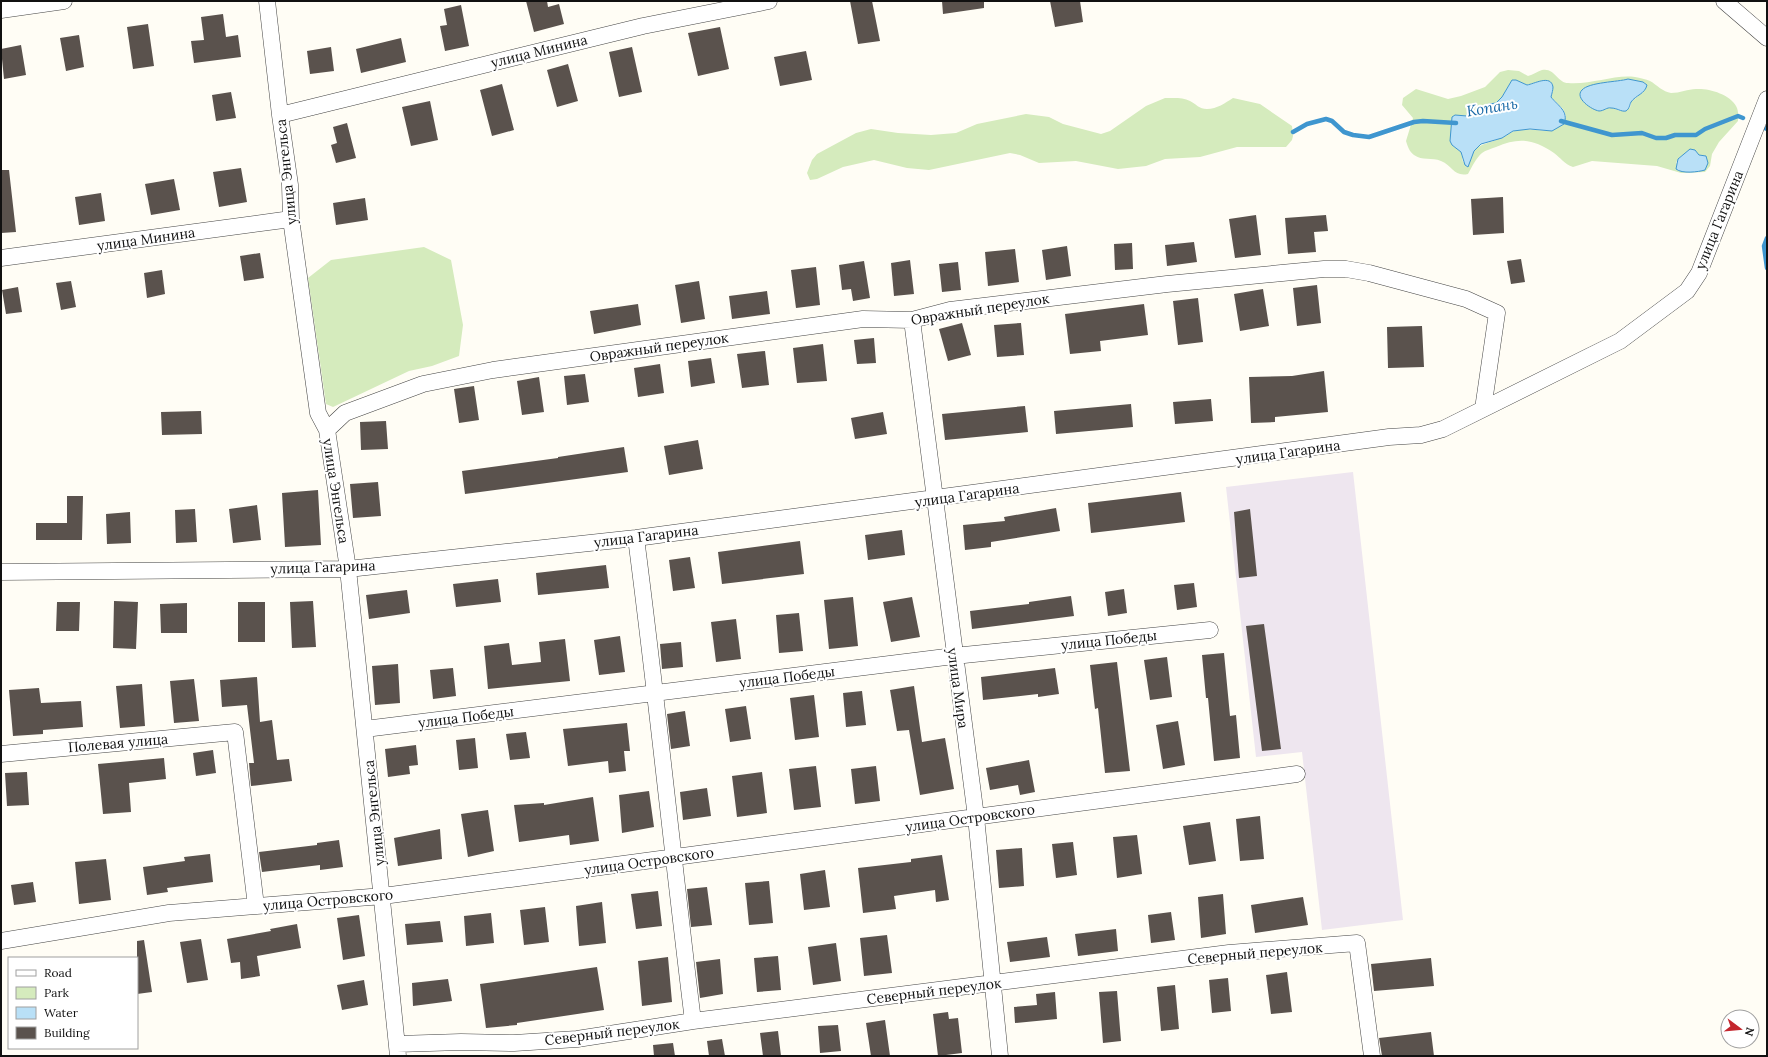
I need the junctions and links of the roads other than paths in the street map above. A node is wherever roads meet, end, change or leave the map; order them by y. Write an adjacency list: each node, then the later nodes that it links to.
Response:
1 (64, 1): 5 (street)
2 (267, 1): 8 (street, улица Энгельса)
3 (770, 1): 8 (street, улица Минина)
4 (1724, 1): 6 (street)
5 (1, 10)
6 (1767, 38)
7 (1767, 99): 12 (street, улица Гагарина)
8 (280, 115): 9 (street, улица Энгельса)
9 (291, 219): 10 (street, улица Минина); 13 (street, улица Энгельса)
10 (1, 258)
11 (912, 320): 12 (street, Овражный переулок); 13 (street, Овражный переулок); 14 (street, улица Мира)
12 (1483, 409): 14 (street, улица Гагарина)
13 (327, 430): 16 (street, улица Энгельса)
14 (934, 499): 15 (street, улица Гагарина); 19 (street, улица Мира)
15 (636, 538): 16 (street, улица Гагарина); 20 (street)
16 (348, 569): 17 (street, улица Гагарина); 21 (street, улица Энгельса)
17 (1, 572)
18 (1210, 630): 19 (street, улица Победы)
19 (954, 656): 20 (street, улица Победы); 24 (street, улица Мира)
20 (656, 693): 21 (street, улица Победы); 25 (street)
21 (365, 729): 26 (street, улица Энгельса)
22 (1, 754): 27 (street, Полевая улица)
23 (1297, 774): 24 (street, улица Островского)
24 (976, 817): 25 (street, улица Островского); 29 (street, улица Мира)
25 (673, 858): 26 (street, улица Островского); 30 (street)
26 (383, 896): 27 (street, улица Островского); 31 (street, улица Энгельса)
27 (256, 906): 28 (street, улица Островского)
28 (1, 941)
29 (993, 984): 30 (street, Северный переулок); 32 (street, улица Мира); 33 (street, Северный переулок)
30 (693, 1021): 31 (street, Северный переулок)
31 (397, 1050)
32 (1000, 1056)
33 (1372, 1056)

